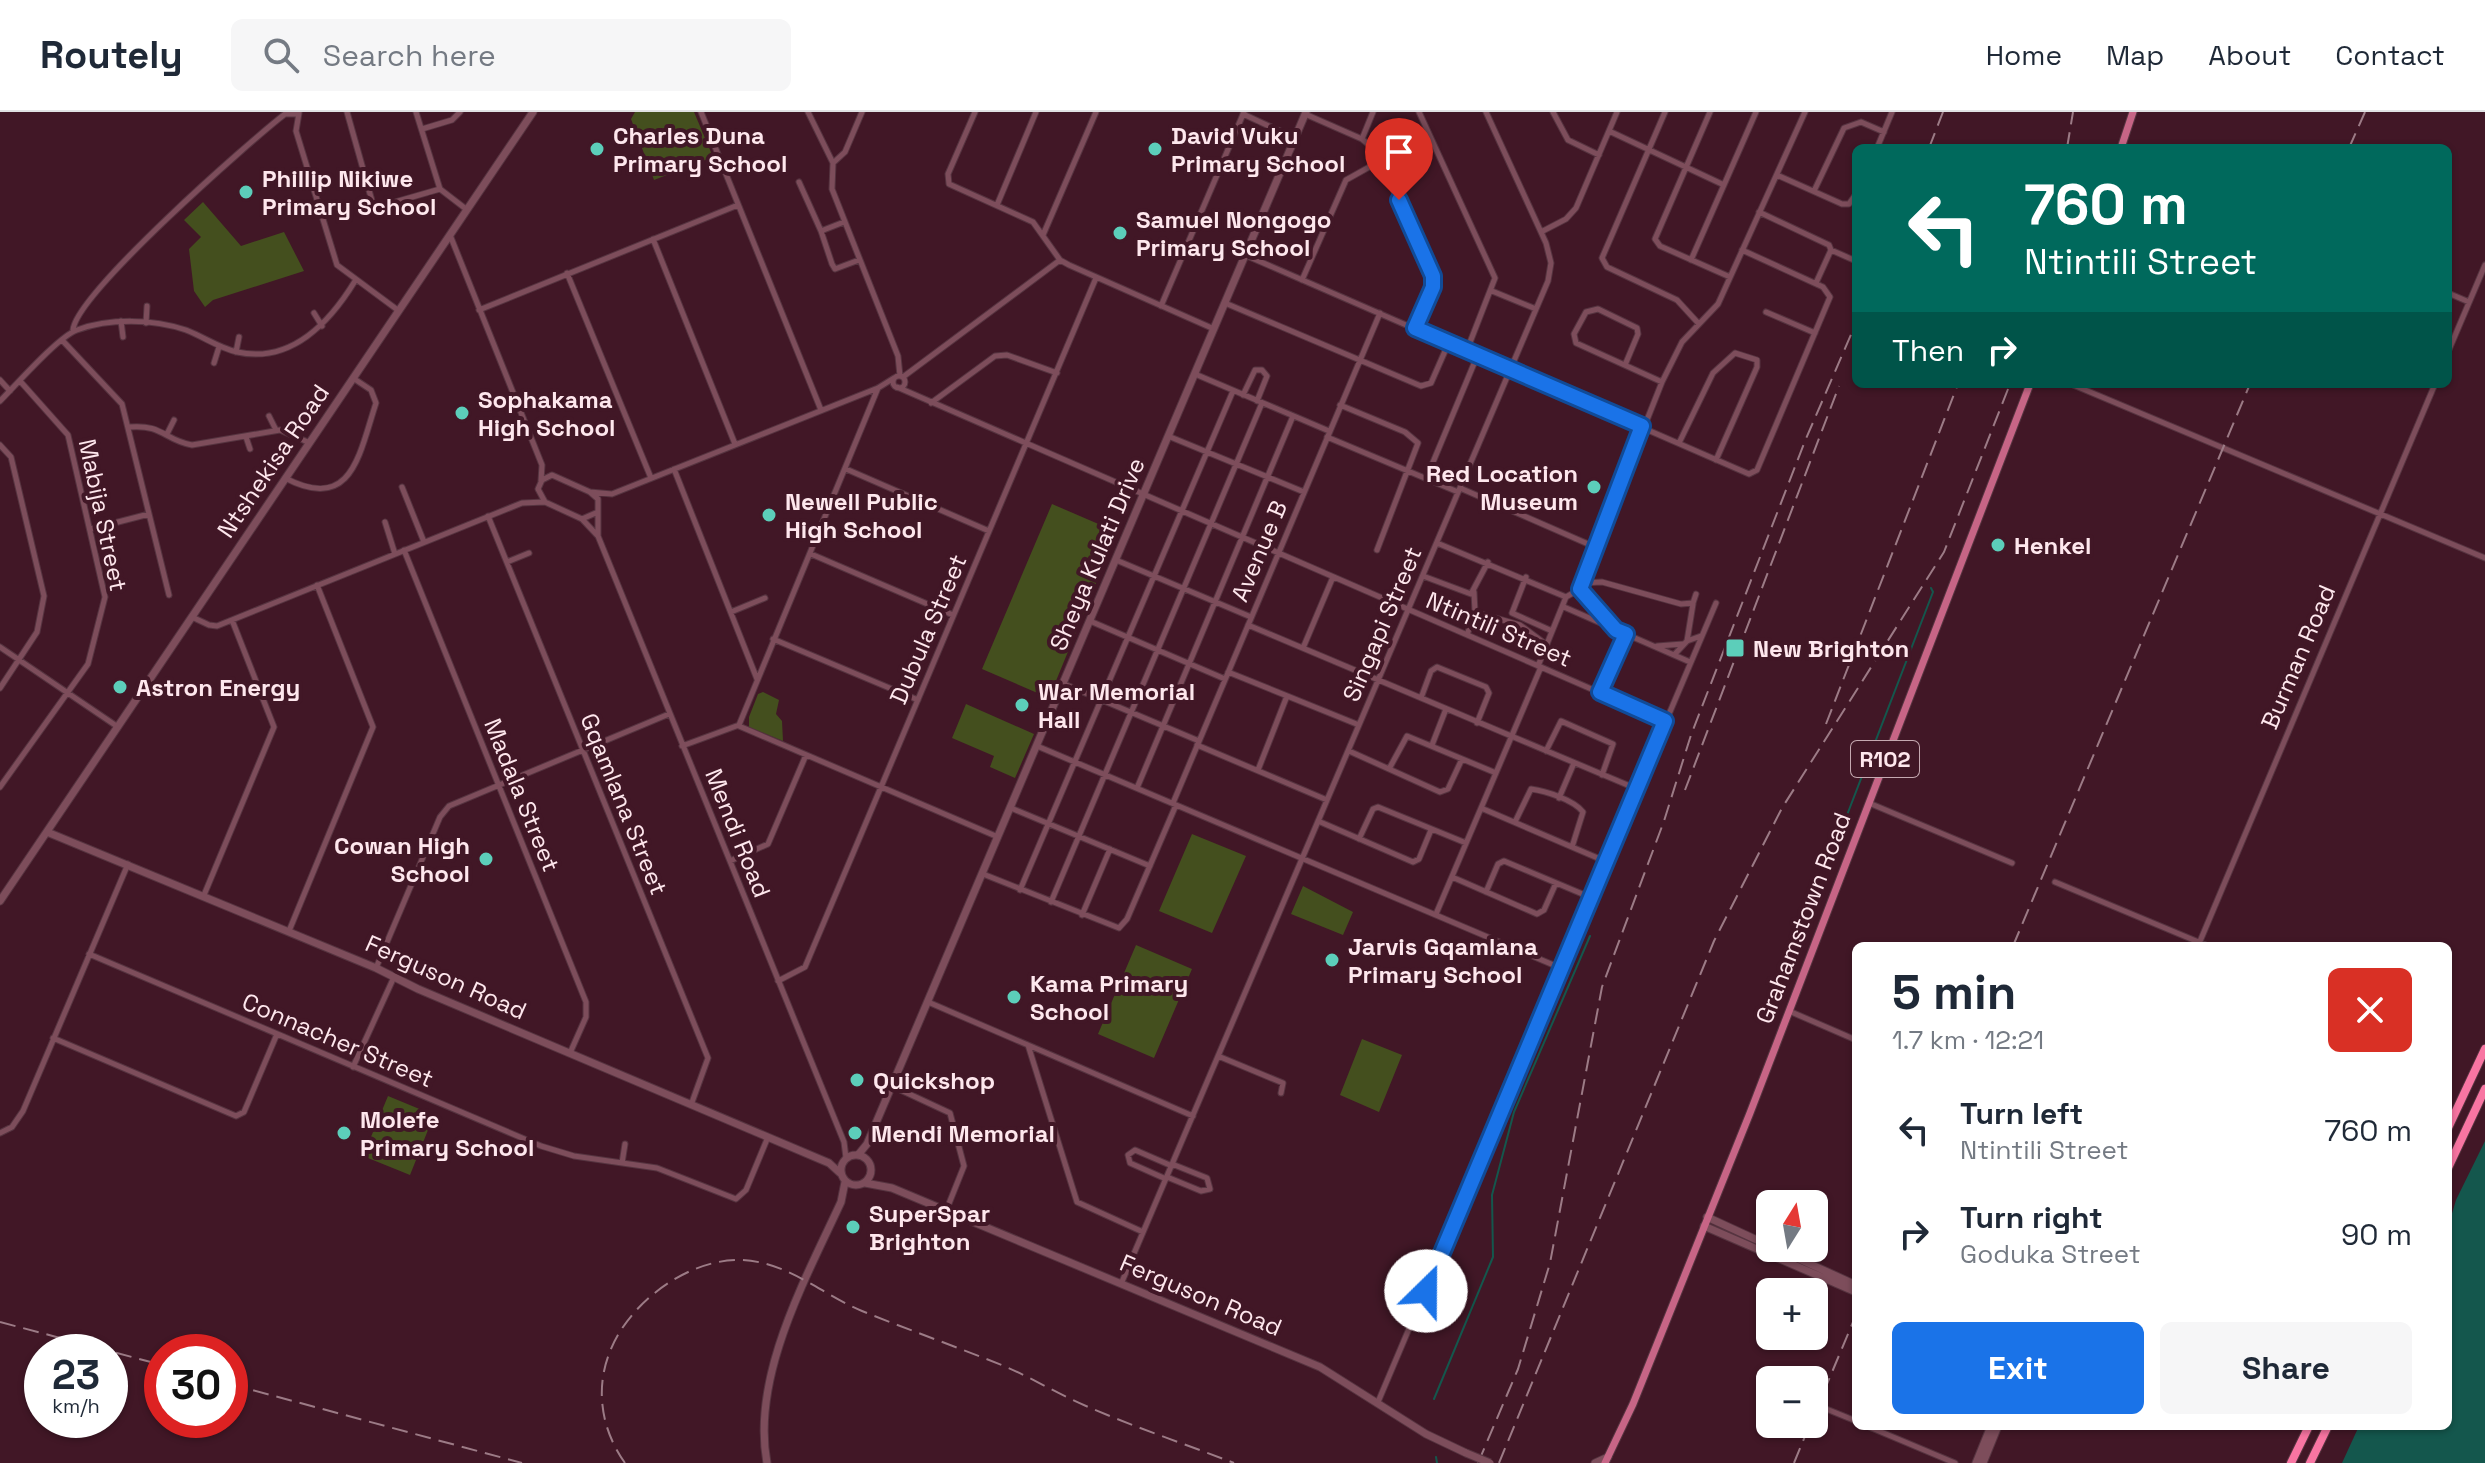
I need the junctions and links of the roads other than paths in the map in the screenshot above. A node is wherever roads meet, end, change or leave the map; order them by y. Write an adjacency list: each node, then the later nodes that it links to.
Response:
1 (347, 112): 40 (street)
2 (416, 112): 25 (street)
3 (460, 112): 25 (street)
4 (533, 112): 45 (street, Ntshekisa Road)
5 (701, 112): 43 (street)
6 (808, 112): 35 (street)
7 (862, 112): 35 (street)
8 (975, 112): 44 (street)
9 (1036, 112): 44 (street)
10 (1096, 112): 51 (street)
11 (1373, 112): 29 (street)
12 (1419, 112): 67 (street)
13 (1486, 112): 49 (street, Singapi Street)
14 (1553, 112): 33 (street)
15 (1617, 112): 26 (street)
16 (1665, 112): 32 (street)
17 (1710, 112): 36 (street)
18 (1756, 112): 39 (street)
19 (1805, 112): 37 (street)
20 (1892, 112): 27 (street)
21 (2133, 112): 31 (main road)
22 (298, 113): 65 (street); 85 (street)
23 (1243, 113): 28 (street); 72 (street)
24 (1306, 113): 28 (street, Sheya Kulati Drive); 29 (street)
25 (422, 129): 40 (street)
26 (1609, 131): 32 (street); 33 (street)
27 (1884, 132): 30 (street); 41 (street)
28 (1295, 138): 55 (street, Sheya Kulati Drive)
29 (1362, 139): 34 (street)
30 (1879, 144)
31 (2122, 144)
32 (1648, 149): 36 (street); 81 (street)
33 (1599, 155): 49 (street)
34 (1380, 161): 64 (street); 83 (street)
35 (833, 163): 47 (street)
36 (1686, 166): 39 (street); 59 (street)
37 (1777, 175): 41 (street); 46 (street)
38 (799, 182): 48 (street)
39 (1724, 185): 59 (street)
40 (440, 189): 45 (street)
41 (1814, 191): 42 (street)
42 (1852, 198)
43 (738, 205): 52 (street); 122 (street)
44 (997, 205): 51 (street)
45 (466, 209): 50 (street, Ntshekisa Road)
46 (1759, 212): 53 (street); 54 (street)
47 (844, 222): 48 (street); 57 (street)
48 (821, 231): 57 (street)
49 (1541, 232): 73 (street, Singapi Street)
50 (450, 234): 74 (street); 75 (street, Ntshekisa Road)
51 (1043, 236): 58 (street)
52 (653, 239): 61 (street); 135 (street)
53 (1742, 250): 62 (street); 66 (street)
54 (1831, 250): 56 (street); 66 (street)
55 (1245, 255): 64 (street); 70 (street, Sheya Kulati Drive)
56 (1852, 259)
57 (859, 260): 105 (street)
58 (1060, 260): 63 (street); 105 (street)
59 (1691, 260): 62 (street)
60 (2485, 265): 69 (street)
61 (567, 273): 74 (street); 148 (street)
62 (1730, 277): 81 (street)
63 (1096, 278): 72 (street); 102 (street, Dubula Street)
64 (1302, 280): 78 (street)
65 (355, 281): 75 (street); 82 (street)
66 (1815, 283): 86 (street)
67 (1492, 291): 73 (street); 95 (street)
68 (2452, 295): 69 (street)
69 (2469, 302): 92 (street)
70 (1225, 303): 84 (street, Sheya Kulati Drive); 98 (street)
71 (147, 306): 80 (street)
72 (1161, 306): 84 (street)
73 (1536, 309): 101 (street, Singapi Street)
74 (479, 310): 141 (street)
75 (399, 311): 104 (street, Ntshekisa Road)
76 (1766, 312): 86 (street)
77 (314, 313): 82 (street)
78 (1380, 313): 83 (street); 98 (street, Avenue B)
79 (121, 321): 80 (street); 85 (street); 88 (street)
80 (146, 323): 94 (street)
81 (1699, 324): 108 (street)
82 (322, 326): 87 (street)
83 (1415, 328): 91 (street)
84 (1214, 329): 103 (street, Sheya Kulati Drive)
85 (73, 331): 90 (street)
86 (1815, 333): 140 (street)
87 (308, 336): 93 (street); 96 (street)
88 (123, 337)
89 (239, 337): 96 (street)
90 (62, 340): 107 (street); 127 (street)
91 (1449, 342): 95 (street); 98 (street)
92 (2452, 342)
93 (314, 346)
94 (219, 347): 96 (street); 99 (street)
95 (1467, 350): 97 (street)
96 (236, 352)
97 (1478, 354): 101 (street); 150 (street)
98 (1360, 360): 121 (street, Avenue B)
99 (214, 363)
100 (1625, 365): 100 (street); 108 (street)
101 (1511, 368): 126 (street); 154 (street, Singapi Street)
102 (1057, 373): 120 (street); 136 (street, Dubula Street)
103 (1195, 374): 115 (street); 131 (street, Sheya Kulati Drive)
104 (353, 378): 133 (street, Ntshekisa Road); 147 (street)
105 (901, 379): 109 (street); 110 (street); 117 (street)
106 (0, 380): 114 (street)
107 (20, 381): 114 (street); 169 (street, Mabija Street)
108 (1662, 382): 126 (street)
109 (897, 387): 110 (street); 117 (street, Ntintili Street)
110 (879, 388): 122 (street); 144 (street)
111 (2028, 388): 276 (main road, Grahamstown Road / R102)
112 (2081, 388): 164 (street)
113 (2433, 388): 164 (street, Burman Road)
114 (10, 391): 118 (street)
115 (1233, 391): 116 (street); 139 (street)
116 (1243, 395): 119 (street); 119 (street)
117 (918, 398): 120 (street, Ntintili Street)
118 (0, 401)
119 (1259, 402): 124 (street); 142 (street)
120 (931, 403): 136 (street, Ntintili Street)
121 (1340, 405): 130 (street, Avenue B); 145 (street)
122 (821, 410): 135 (street)
123 (269, 416): 128 (street)
124 (1293, 416): 130 (street); 149 (street)
125 (174, 420): 129 (street)
126 (1642, 426): 134 (street); 175 (street)
127 (129, 427): 129 (street); 163 (street)
128 (276, 430): 132 (street); 133 (street)
129 (167, 434): 132 (street)
130 (1328, 434): 145 (street); 156 (street, Avenue B)
131 (1168, 436): 139 (street); 158 (street, Sheya Kulati Drive)
132 (246, 437): 138 (street)
133 (310, 443): 147 (street, Ntshekisa Road)
134 (1679, 443): 140 (street); 140 (street)
135 (735, 444): 143 (street)
136 (1027, 444): 158 (street, Ntintili Street); 170 (street, Dubula Street)
137 (0, 445): 227 (street)
138 (250, 449)
139 (1205, 452): 142 (street); 162 (street)
140 (1716, 460)
141 (542, 465): 146 (street); 151 (street)
142 (1236, 465): 149 (street); 168 (street)
143 (674, 469): 148 (street); 203 (street)
144 (846, 469): 170 (street); 181 (street)
145 (1409, 472): 150 (street); 177 (street)
146 (553, 475): 151 (street); 155 (street)
147 (285, 478): 206 (street, Ntshekisa Road)
148 (651, 478): 157 (street)
149 (1267, 478): 156 (street); 172 (street)
150 (1425, 479): 154 (street)
151 (541, 481): 153 (street)
152 (402, 487): 173 (street)
153 (538, 489): 159 (street); 160 (street)
154 (1459, 490): 174 (street, Singapi Street); 175 (street)
155 (590, 492): 157 (street); 161 (street)
156 (1304, 492): 179 (street, Avenue B)
157 (612, 494): 161 (street)
158 (1143, 494): 162 (street, Ntintili Street); 183 (street, Sheya Kulati Drive)
159 (545, 502): 160 (street); 166 (street)
160 (522, 503): 165 (street)
161 (598, 510): 166 (street); 171 (street, Mendi Road)
162 (1180, 510): 168 (street, Ntintili Street); 186 (street)
163 (149, 514): 169 (street); 195 (street)
164 (2380, 514): 182 (street); 311 (street, Burman Road)
165 (488, 516): 173 (street); 184 (street, Gqamlana Street)
166 (582, 519): 171 (street, Mendi Road)
167 (385, 522): 180 (street)
168 (1211, 524): 172 (street, Ntintili Street); 192 (street)
169 (91, 529): 238 (street, Mabija Street)
170 (989, 531): 205 (street, Dubula Street)
171 (598, 536): 245 (street, Mendi Road)
172 (1243, 538): 179 (street, Ntintili Street); 198 (street)
173 (424, 542): 176 (street)
174 (1437, 543): 185 (street); 187 (street, Singapi Street)
175 (1595, 547): 191 (street)
176 (404, 550): 180 (street); 269 (street, Madala Street)
177 (1377, 550)
178 (529, 553): 184 (street)
179 (1278, 553): 188 (street, Ntintili Street); 207 (street, Avenue B)
180 (395, 554): 190 (street)
181 (811, 554): 205 (street); 219 (street)
182 (2485, 558)
183 (1116, 560): 186 (street); 209 (street, Sheya Kulati Drive)
184 (507, 562): 257 (street, Gqamlana Street)
185 (1488, 562): 189 (street); 193 (street)
186 (1152, 575): 192 (street); 218 (street)
187 (1423, 576): 193 (street); 202 (street, Singapi Street)
188 (1333, 577): 202 (street, Ntintili Street); 224 (street)
189 (1526, 577): 196 (street); 211 (street)
190 (317, 585): 208 (street); 309 (street)
191 (1581, 586): 196 (street); 199 (street); 212 (street)
192 (1183, 588): 198 (street); 225 (street)
193 (1474, 592): 204 (street)
194 (1696, 594): 199 (street)
195 (169, 595)
196 (1566, 597): 201 (street)
197 (765, 598): 203 (street)
198 (1214, 601): 207 (street); 229 (street)
199 (1693, 603): 220 (street)
200 (1716, 603): 217 (street)
201 (1564, 607): 212 (street); 213 (street)
202 (1408, 609): 216 (street, Ntintili Street); 234 (street, Singapi Street)
203 (731, 612): 232 (street)
204 (1475, 612): 214 (street); 216 (street)
205 (953, 615): 242 (street, Dubula Street)
206 (192, 617): 208 (street); 251 (street, Ntshekisa Road)
207 (1251, 617): 210 (street, Avenue B)
208 (232, 620): 303 (street)
209 (1090, 621): 218 (street); 235 (street, Sheya Kulati Drive)
210 (1248, 625): 224 (street); 231 (street, Avenue B)
211 (1545, 628): 213 (street); 214 (street)
212 (1616, 630): 215 (street)
213 (1552, 631): 221 (street)
214 (1537, 634): 221 (street)
215 (1626, 634): 222 (street); 237 (street)
216 (1467, 635): 230 (street, Ntintili Street)
217 (1701, 636): 220 (street); 228 (street)
218 (1127, 637): 225 (street); 241 (street)
219 (773, 639): 232 (street); 242 (street)
220 (1686, 642): 222 (street); 226 (street)
221 (1547, 645): 230 (street)
222 (1654, 646): 226 (street)
223 (0, 647): 227 (street)
224 (1303, 648): 234 (street)
225 (1158, 650): 229 (street); 244 (street)
226 (1674, 655): 228 (street)
227 (19, 659): 236 (street); 238 (street)
228 (1690, 662): 246 (street)
229 (1190, 664): 233 (street); 249 (street)
230 (1540, 666): 237 (street, Ntintili Street); 252 (street)
231 (1228, 672): 233 (street, Avenue B); 239 (street)
232 (757, 679): 248 (street)
233 (1225, 679): 253 (street, Avenue B)
234 (1378, 679): 240 (street); 250 (street, Singapi Street)
235 (1064, 684): 241 (street); 256 (street, Sheya Kulati Drive)
236 (0, 688)
237 (1600, 692): 246 (street, Ntintili Street)
238 (68, 693): 251 (street); 270 (street, Mabija Street)
239 (1287, 696): 250 (street); 265 (street)
240 (1421, 698): 243 (street); 247 (street)
241 (1100, 699): 244 (street); 262 (street)
242 (918, 700): 271 (street, Dubula Street)
243 (1446, 709): 247 (street); 254 (street)
244 (1132, 712): 249 (street); 267 (street)
245 (669, 714): 255 (street, Mendi Road); 257 (street)
246 (1665, 721): 273 (street)
247 (1477, 723): 252 (street)
248 (739, 725): 255 (street); 260 (street)
249 (1163, 725): 253 (street); 272 (street)
250 (1359, 725): 258 (street, Singapi Street)
251 (118, 727): 284 (street, Ntshekisa Road)
252 (1511, 738): 259 (street); 266 (street)
253 (1198, 743): 265 (street); 277 (street, Avenue B)
254 (1432, 745): 261 (street); 264 (street)
255 (682, 746): 292 (street, Mendi Road)
256 (1037, 746): 262 (street); 278 (street, Sheya Kulati Drive)
257 (582, 749): 269 (street); 330 (street, Gqamlana Street)
258 (1348, 751): 264 (street); 275 (street, Singapi Street)
259 (1546, 751): 263 (street); 268 (street)
260 (806, 755): 271 (street); 292 (street)
261 (1462, 759): 264 (street); 266 (street)
262 (1074, 762): 267 (street); 282 (street)
263 (1574, 763): 268 (street); 274 (street)
264 (1389, 769)
265 (1258, 770): 275 (street)
266 (1496, 773): 279 (street)
267 (1105, 775): 272 (street); 285 (street)
268 (1602, 775): 273 (street)
269 (498, 783): 313 (street); 324 (street, Madala Street)
270 (0, 787)
271 (881, 787): 286 (street); 316 (street, Dubula Street)
272 (1137, 788): 277 (street)
273 (1637, 789): 293 (street)
274 (1559, 798): 281 (street); 289 (street)
275 (1327, 800): 280 (street, Singapi Street)
276 (1869, 802): 295 (street); 318 (main road, Grahamstown Road / R102)
277 (1174, 804): 291 (street); 296 (street, Avenue B)
278 (1011, 808): 282 (street); 286 (street, Sheya Kulati Drive)
279 (1481, 808): 281 (street); 288 (street)
280 (1318, 821): 287 (street); 291 (street, Singapi Street)
281 (1515, 822): 289 (street)
282 (1049, 823): 285 (street); 301 (street)
283 (1431, 830): 287 (street); 287 (street); 288 (street)
284 (47, 832): 294 (street, Ferguson Road); 305 (street, Ntshekisa Road)
285 (1078, 836): 290 (street); 306 (street)
286 (998, 837): 297 (street, Sheya Kulati Drive)
287 (1359, 839)
288 (1466, 843): 298 (street)
289 (1572, 847): 293 (street)
290 (1110, 849): 296 (street); 308 (street)
291 (1303, 857): 307 (street); 325 (street, Singapi Street)
292 (730, 861): 316 (street, Mendi Road)
293 (1607, 862): 304 (street)
294 (128, 863): 303 (street, Ferguson Road); 312 (street)
295 (2012, 863)
296 (1150, 866): 308 (street, Avenue B)
297 (983, 874): 301 (street); 317 (street, Sheya Kulati Drive)
298 (1451, 877): 302 (street); 307 (street)
299 (2055, 882): 310 (street)
300 (1556, 883): 302 (street); 302 (street); 304 (street)
301 (1020, 890): 306 (street)
302 (1486, 892)
303 (204, 895): 309 (street, Ferguson Road)
304 (1592, 898): 314 (street)
305 (0, 901)
306 (1051, 902): 308 (street)
307 (1436, 914): 314 (street)
308 (1082, 915)
309 (289, 931): 313 (street, Ferguson Road)
310 (2193, 942)
311 (2199, 942)
312 (89, 954): 319 (street, Connacher Street); 320 (street)
313 (376, 968): 315 (street, Ferguson Road)
314 (1563, 969): 362 (street)
315 (394, 976): 324 (street, Ferguson Road); 326 (street)
316 (778, 981): 336 (street, Mendi Road)
317 (928, 1002): 322 (street); 327 (street, Sheya Kulati Drive)
318 (1789, 1011): 321 (street); 353 (main road, Grahamstown Road / R102)
319 (277, 1034): 320 (street); 326 (street, Connacher Street)
320 (53, 1038): 333 (street)
321 (1852, 1038)
322 (1028, 1045): 331 (street); 355 (street)
323 (2485, 1049): 332 (highway)
324 (570, 1053): 330 (street, Ferguson Road)
325 (1218, 1056): 329 (street); 331 (street, Singapi Street)
326 (353, 1067): 342 (street, Connacher Street)
327 (892, 1086): 337 (street, Sheya Kulati Drive); 352 (street)
328 (2485, 1089): 339 (highway)
329 (1281, 1093)
330 (691, 1105): 334 (street, Ferguson Road)
331 (1193, 1116): 344 (street, Singapi Street)
332 (2452, 1119)
333 (0, 1133)
334 (768, 1137): 342 (street, Connacher Street); 343 (street, Ferguson Road)
335 (625, 1144): 342 (street)
336 (845, 1144): 338 (street, Mendi Road); 340 (street, Mendi Road)
337 (867, 1144): 338 (street, Sheya Kulati Drive); 341 (street, Sheya Kulati Drive)
338 (857, 1155): 340 (street); 341 (street)
339 (2452, 1159)
340 (844, 1160): 343 (street, Ferguson Road); 346 (street)
341 (867, 1160): 345 (street)
342 (622, 1163)
343 (829, 1163): 346 (street, Ferguson Road)
344 (1172, 1165): 347 (street, Singapi Street); 347 (street); 347 (street)
345 (871, 1172): 349 (street); 350 (street, Ferguson Road)
346 (840, 1173): 348 (street)
347 (1166, 1178): 355 (street, Singapi Street)
348 (845, 1182): 349 (street); 351 (street)
349 (863, 1184): 350 (street, Ferguson Road); 351 (street)
350 (885, 1186): 352 (street, Ferguson Road)
351 (841, 1202): 371 (street)
352 (946, 1211): 359 (street, Ferguson Road)
353 (1707, 1217): 354 (main road, Grahamstown Road / R102); 356 (street)
354 (1704, 1226): 358 (street); 370 (main road, Grahamstown Road / R102)
355 (1143, 1232): 359 (street, Singapi Street)
356 (1756, 1239)
357 (1802, 1262): 358 (street)
358 (1838, 1281): 360 (street); 361 (street)
359 (1121, 1284): 362 (street, Ferguson Road)
360 (1852, 1284)
361 (1852, 1290)
362 (1378, 1402): 372 (street, Ferguson Road, bridge)
363 (1828, 1410): 364 (street)
364 (1852, 1419)
365 (1877, 1430): 374 (street)
366 (1989, 1430): 375 (street)
367 (1996, 1430): 376 (street)
368 (2307, 1430): 377 (highway)
369 (2326, 1430): 378 (highway)
370 (1606, 1460): 373 (street)
371 (767, 1463)
372 (1490, 1463)
373 (1595, 1463)
374 (1955, 1463)
375 (1976, 1463)
376 (1983, 1463)
377 (2291, 1463)
378 (2310, 1463)

